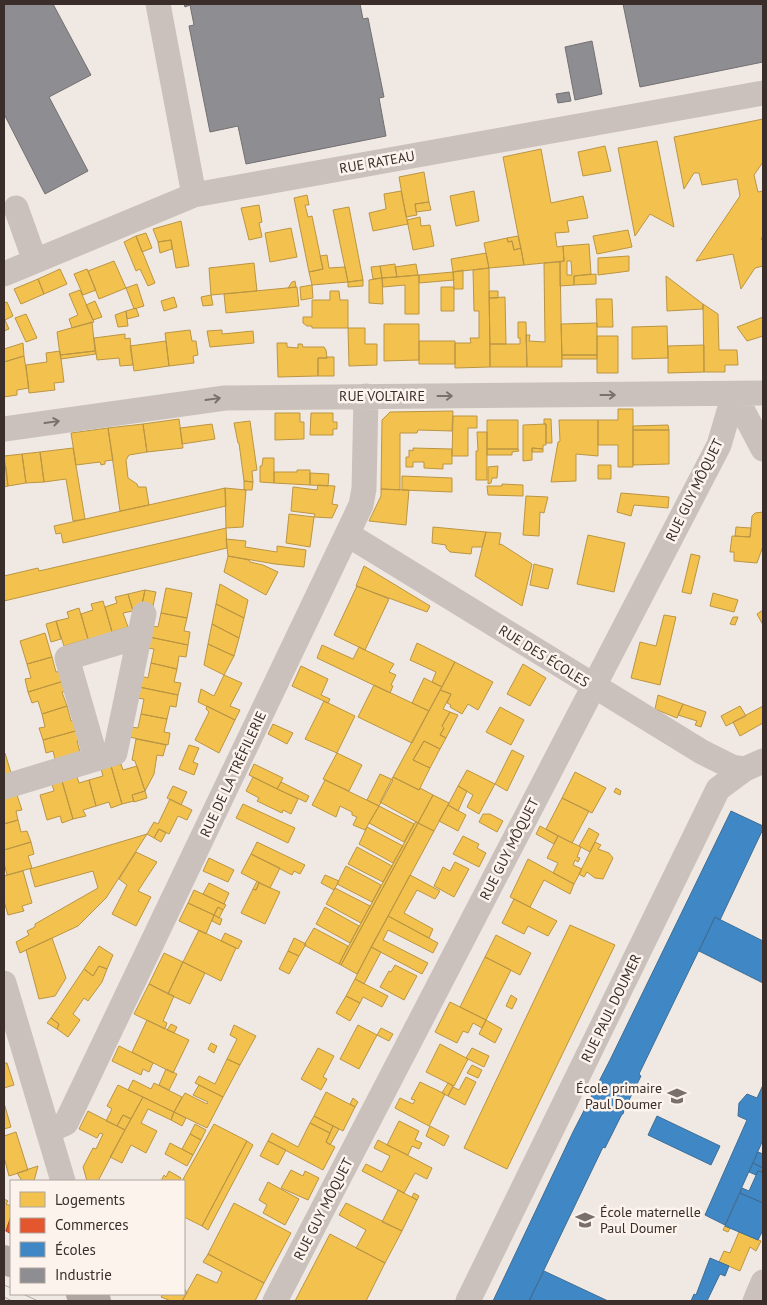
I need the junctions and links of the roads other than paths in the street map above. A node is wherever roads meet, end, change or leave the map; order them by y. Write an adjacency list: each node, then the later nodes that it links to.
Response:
1 (158, 4): 3 (street)
2 (763, 93): 3 (street, RUE RATEAU)
3 (194, 195): 5 (street, RUE RATEAU)
4 (16, 208): 5 (street)
5 (35, 261): 6 (street, RUE RATEAU)
6 (4, 274)
7 (734, 394): 8 (street, RUE VOLTAIRE); 9 (street, RUE VOLTAIRE, one-way to 7); 11 (street); 13 (street, RUE GUY MÔQUET)
8 (763, 394)
9 (366, 396): 10 (street, RUE VOLTAIRE, one-way to 9); 12 (street, RUE DE LA TRÉFILERIE)
10 (4, 429)
11 (763, 449)
12 (347, 534): 13 (street, RUE DES ÉCOLES); 18 (street, RUE DE LA TRÉFILERIE)
13 (593, 686): 15 (street, RUE DES ÉCOLES); 23 (street, RUE GUY MÔQUET)
14 (96, 759): 14 (street); 16 (street)
15 (754, 765): 24 (street, RUE PAUL DOUMER)
16 (4, 787)
17 (4, 983): 18 (street)
18 (48, 1131): 19 (street)
19 (64, 1180)
20 (763, 1282): 25 (street)
21 (82, 1295): 22 (main road)
22 (97, 1301)
23 (275, 1301)
24 (468, 1301)
25 (755, 1301)

